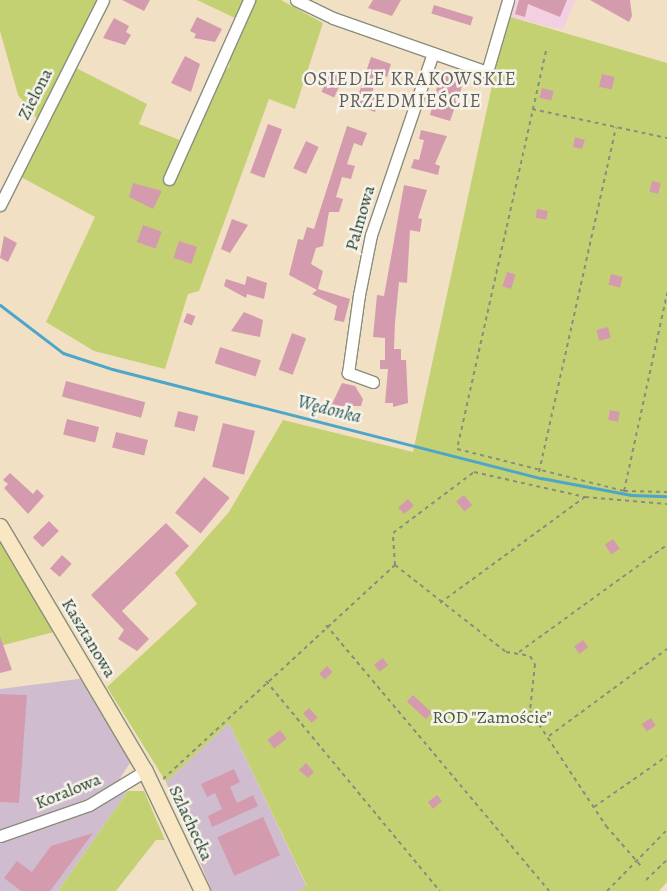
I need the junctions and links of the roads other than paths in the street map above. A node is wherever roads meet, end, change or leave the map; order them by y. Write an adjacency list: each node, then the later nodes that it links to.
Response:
1 (103, 0): 7 (street, Zielona)
2 (249, 0): 6 (street)
3 (296, 0): 5 (street)
4 (508, 0): 5 (street)
5 (433, 53): 8 (street, Palmowa)
6 (169, 179)
7 (0, 205)
8 (373, 382)
9 (0, 526): 10 (street, Kasztanowa)
10 (145, 770): 11 (street, Koralowa); 12 (street, Szlachecka)
11 (0, 836)
12 (202, 891)

